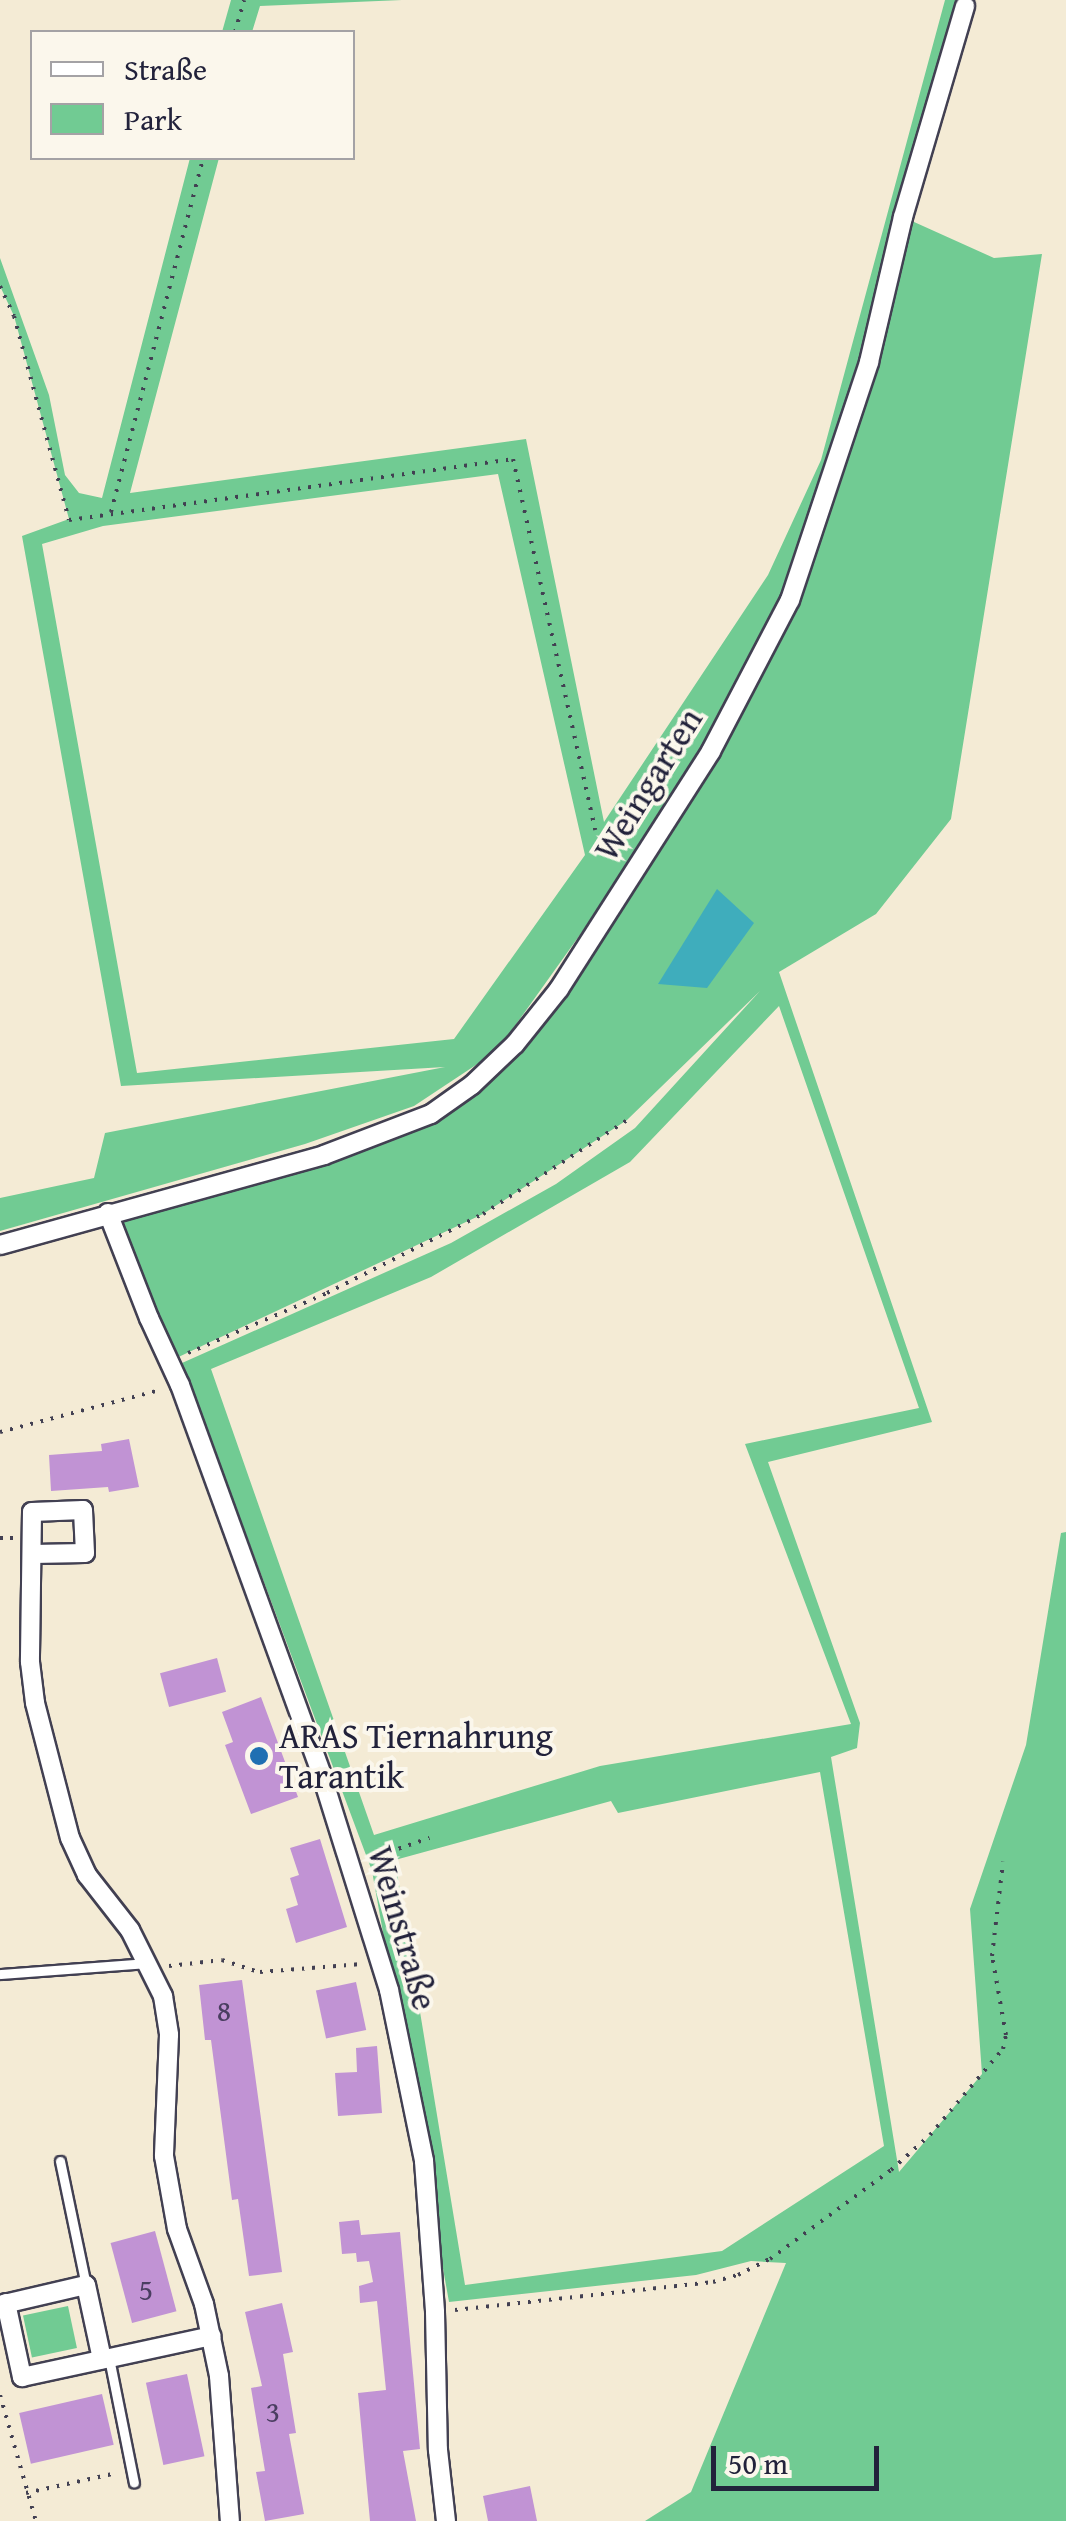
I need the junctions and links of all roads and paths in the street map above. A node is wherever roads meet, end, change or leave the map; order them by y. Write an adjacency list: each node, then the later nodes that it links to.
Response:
1 (244, 0): 3 (path)
2 (965, 3): 9 (street, Weingarten)
3 (236, 30)
4 (202, 160): 6 (path)
5 (0, 286): 6 (path)
6 (111, 512): 7 (path)
7 (594, 830)
8 (627, 1120): 11 (path)
9 (108, 1213): 10 (street, Weingarten); 11 (street, Weinstraße)
10 (0, 1245)
11 (170, 1361): 12 (street, Weinstraße)
12 (180, 1384): 13 (path); 17 (street, Weinstraße)
13 (0, 1432)
14 (33, 1554): 19 (street)
15 (429, 1838): 17 (path)
16 (1003, 1862): 24 (path)
17 (354, 1872): 18 (street, Weinstraße)
18 (381, 1963): 19 (path); 24 (street, Weinstraße)
19 (151, 1966): 20 (lane); 25 (street)
20 (0, 1974)
21 (60, 2161): 22 (lane)
22 (86, 2285): 23 (street); 26 (street)
23 (3, 2304): 26 (street)
24 (435, 2312): 33 (street, Weinstraße)
25 (212, 2336): 26 (street); 32 (street)
26 (105, 2358): 28 (lane)
27 (0, 2395): 30 (path)
28 (132, 2470): 29 (lane); 30 (path)
29 (134, 2483)
30 (26, 2493): 31 (path)
31 (36, 2521)
32 (230, 2521)
33 (446, 2521)

